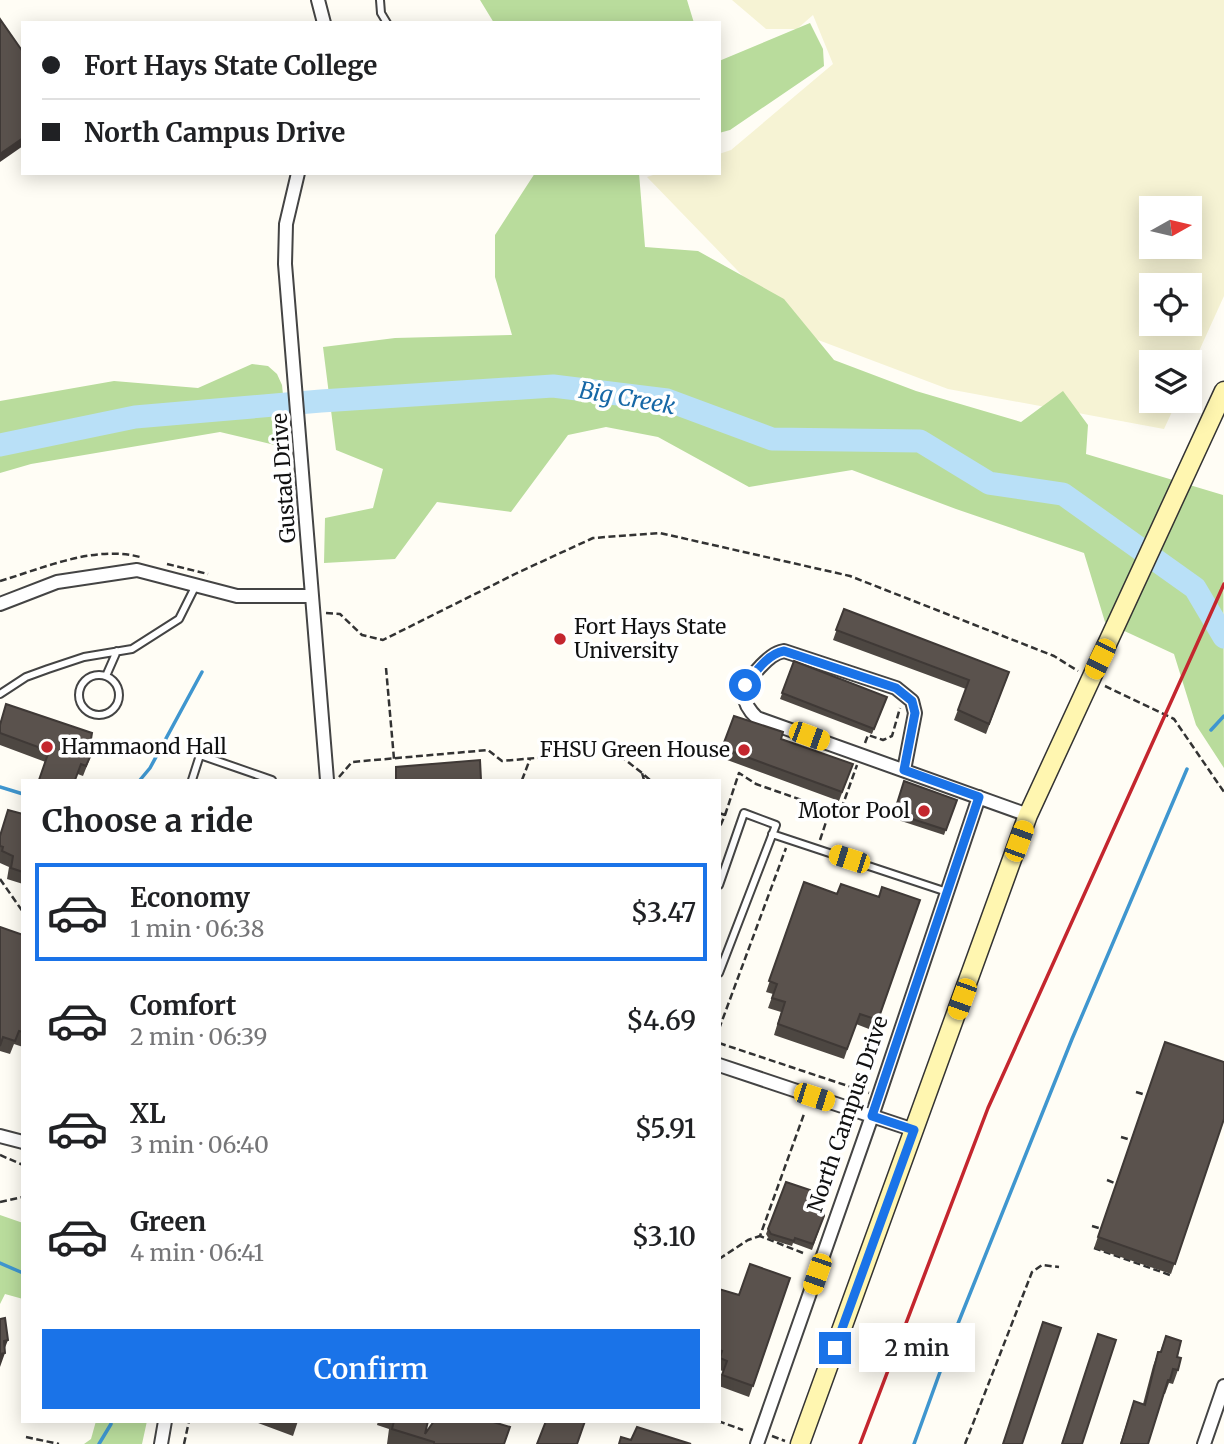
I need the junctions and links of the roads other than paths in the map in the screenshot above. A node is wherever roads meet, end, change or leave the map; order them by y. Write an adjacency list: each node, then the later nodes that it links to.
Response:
1 (318, 0): 3 (street)
2 (380, 0): 4 (lane)
3 (323, 21)
4 (386, 21)
5 (298, 175): 8 (street, Gustad Drive)
6 (1224, 391): 18 (main road)
7 (196, 585): 8 (street); 9 (street); 10 (lane)
8 (312, 596): 16 (street, Gustad Drive)
9 (0, 604)
10 (117, 651): 11 (lane); 12 (lane)
11 (106, 676): 11 (lane)
12 (0, 694)
13 (904, 770): 13 (street); 17 (street)
14 (192, 779): 15 (lane)
15 (269, 779)
16 (333, 779)
17 (979, 797): 18 (street); 21 (street, North Campus Drive)
18 (1028, 815): 25 (main road)
19 (772, 834): 20 (lane); 21 (lane); 22 (lane)
20 (721, 879)
21 (947, 892): 24 (street, North Campus Drive)
22 (721, 969)
23 (721, 1066): 24 (street)
24 (872, 1116): 25 (street); 30 (street, North Campus Drive)
25 (914, 1130): 32 (main road)
26 (0, 1136): 27 (street)
27 (21, 1141)
28 (1224, 1386): 33 (street)
29 (165, 1423): 31 (street)
30 (759, 1438)
31 (161, 1444)
32 (800, 1444)
33 (1204, 1444)

